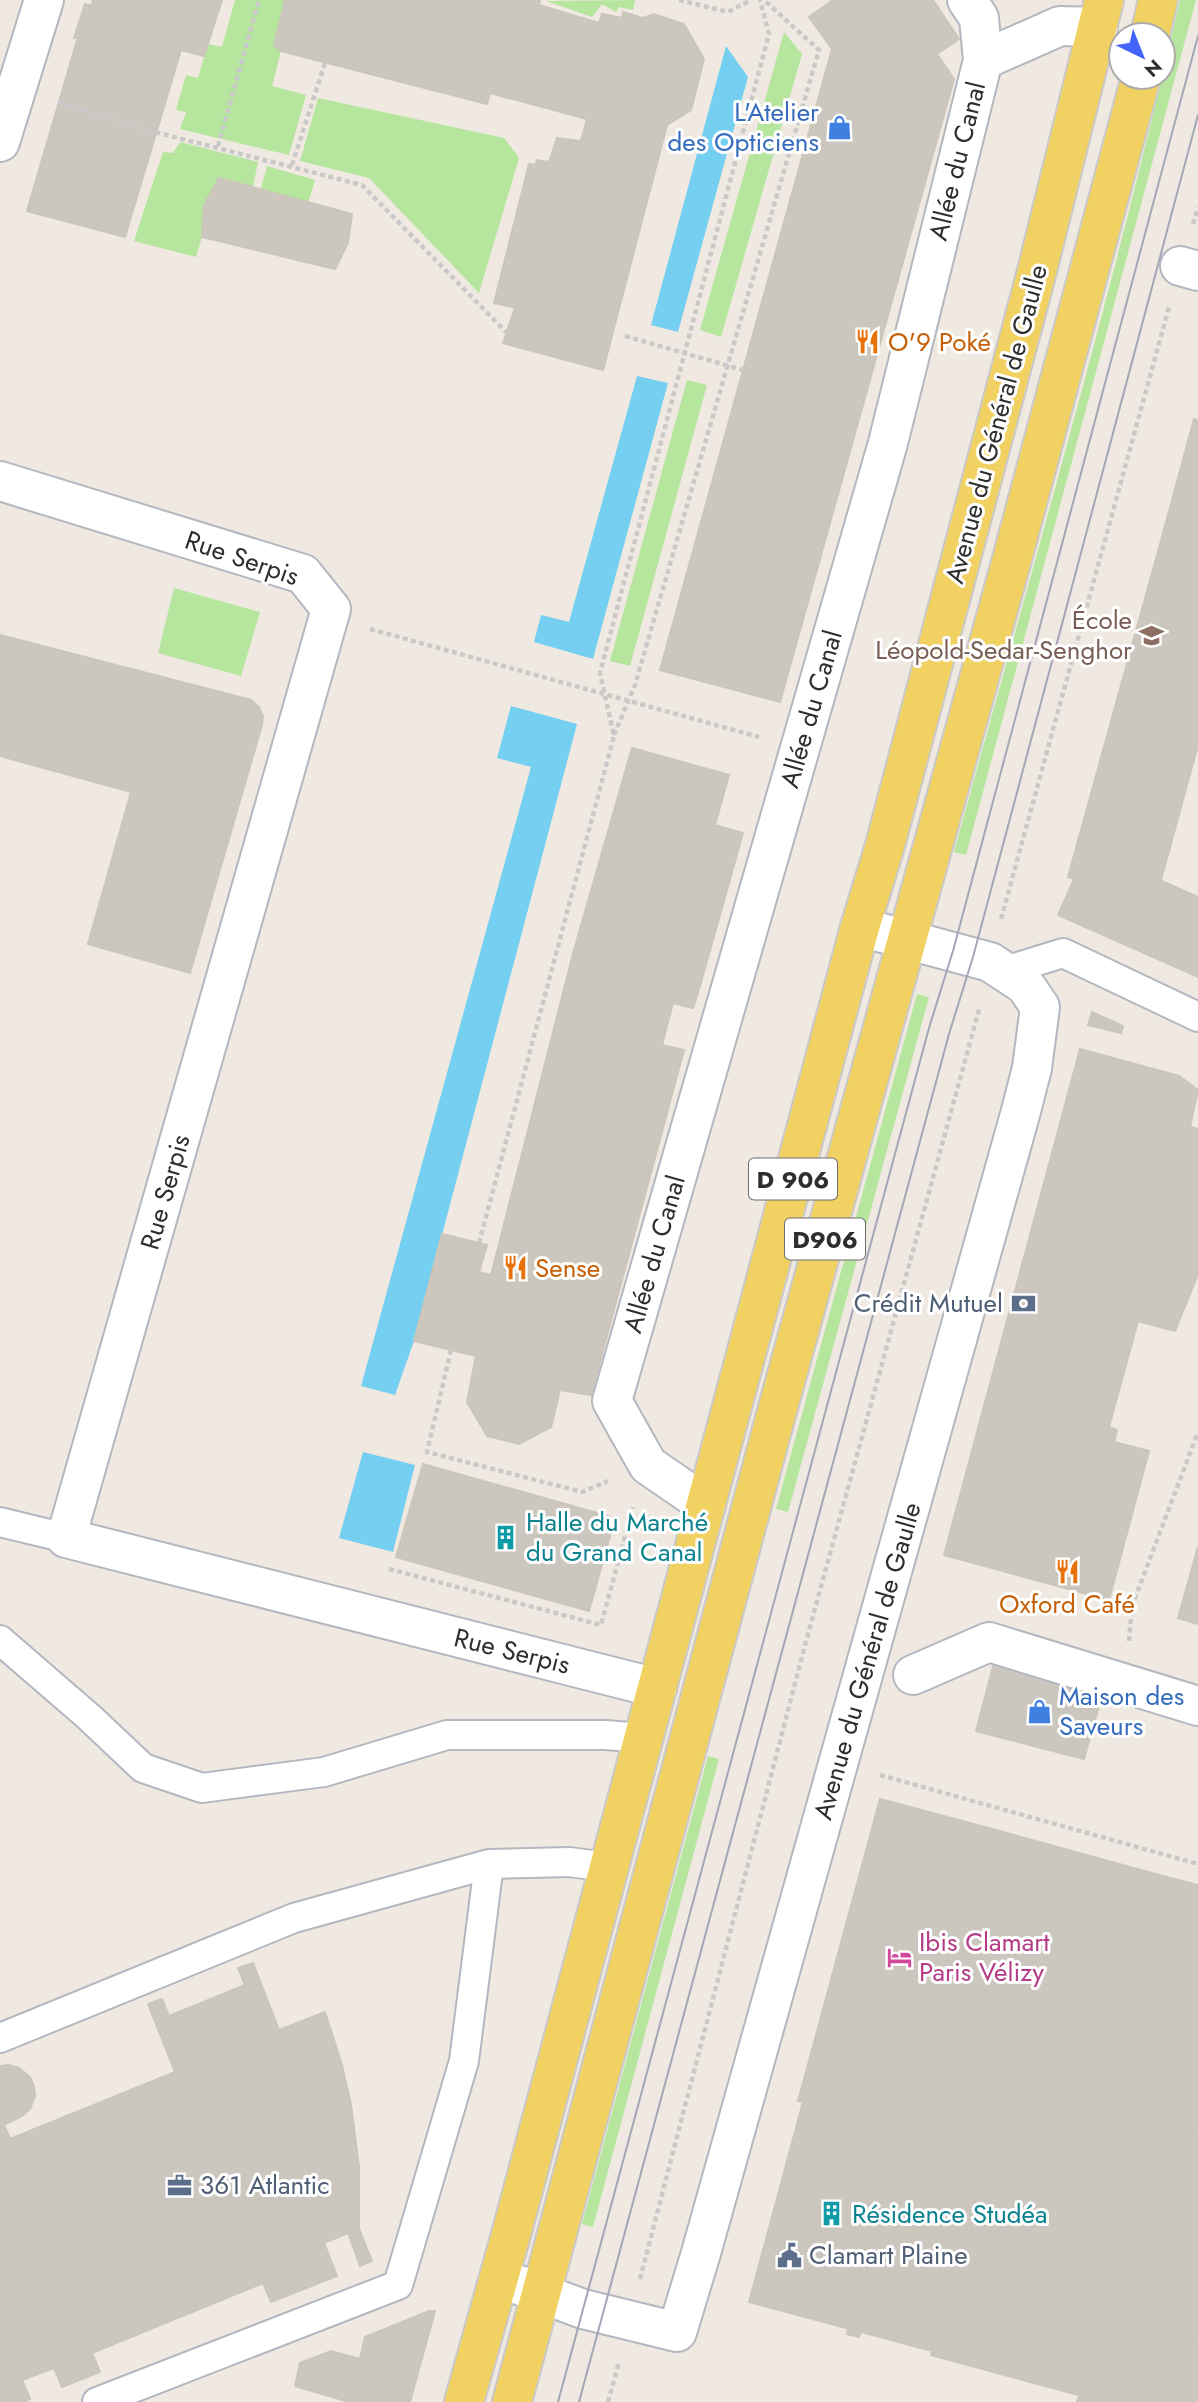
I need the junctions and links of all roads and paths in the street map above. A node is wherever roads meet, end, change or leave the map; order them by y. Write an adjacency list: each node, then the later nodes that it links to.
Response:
1 (44, 0): 14 (street)
2 (259, 0): 15 (path)
3 (679, 0): 4 (path)
4 (751, 0)
5 (762, 0): 21 (path); 22 (path)
6 (967, 0): 10 (street)
7 (1158, 0): 9 (main road)
8 (1101, 13): 10 (street, Allée du Canal); 30 (main road, Avenue du Général de Gaulle / D 906)
9 (1153, 21)
10 (983, 60): 29 (street, Allée du Canal)
11 (325, 62): 16 (path)
12 (1137, 91): 31 (main road, Avenue du Général de Gaulle / D906)
13 (47, 98): 15 (path)
14 (0, 142)
15 (218, 146): 16 (path)
16 (292, 165): 19 (path)
17 (1198, 207): 18 (path)
18 (1189, 269): 32 (path)
19 (507, 332)
20 (625, 336): 21 (path)
21 (684, 353): 22 (path); 26 (path)
22 (727, 365): 23 (path); 27 (path)
23 (743, 370)
24 (0, 481): 25 (street, Rue Serpis)
25 (329, 617): 26 (path); 40 (street, Rue Serpis)
26 (605, 694): 27 (path); 28 (path)
27 (629, 701): 28 (path); 29 (path)
28 (614, 736): 34 (path)
29 (800, 749): 37 (street, Allée du Canal)
30 (860, 927): 31 (street, Avenue du Général de Gaulle); 38 (main road, Avenue du Général de Gaulle / D 906)
31 (908, 940): 32 (street, Avenue du Général de Gaulle); 54 (main road, Avenue du Général de Gaulle / D906)
32 (998, 967): 33 (lane); 48 (street, Avenue du Général de Gaulle); 55 (path)
33 (1198, 1017)
34 (479, 1243)
35 (451, 1350): 37 (path)
36 (1198, 1432): 44 (path)
37 (646, 1466): 38 (street, Allée du Canal); 41 (path)
38 (706, 1505): 45 (main road, Avenue du Général de Gaulle / D 906)
39 (0, 1522): 40 (lane)
40 (66, 1538): 45 (street, Rue Serpis)
41 (389, 1569)
42 (0, 1640): 47 (lane)
43 (913, 1675): 44 (street)
44 (1125, 1684): 46 (street)
45 (657, 1688): 47 (main road, Avenue du Général de Gaulle / D 906)
46 (1198, 1706)
47 (643, 1738): 51 (main road, Avenue du Général de Gaulle / D 906)
48 (839, 1764): 50 (path); 55 (street, Avenue du Général de Gaulle)
49 (489, 1864): 51 (lane); 52 (lane); 56 (lane)
50 (1198, 1864)
51 (608, 1867): 53 (main road, Avenue du Général de Gaulle / D 906)
52 (0, 2038)
53 (500, 2278): 54 (street, Avenue du Général de Gaulle); 57 (main road, Avenue du Général de Gaulle / D 906)
54 (541, 2293): 55 (street, Avenue du Général de Gaulle); 58 (main road, Avenue du Général de Gaulle / D906)
55 (630, 2321): 59 (path)
56 (97, 2402)
57 (464, 2402)
58 (512, 2402)
59 (608, 2402)

